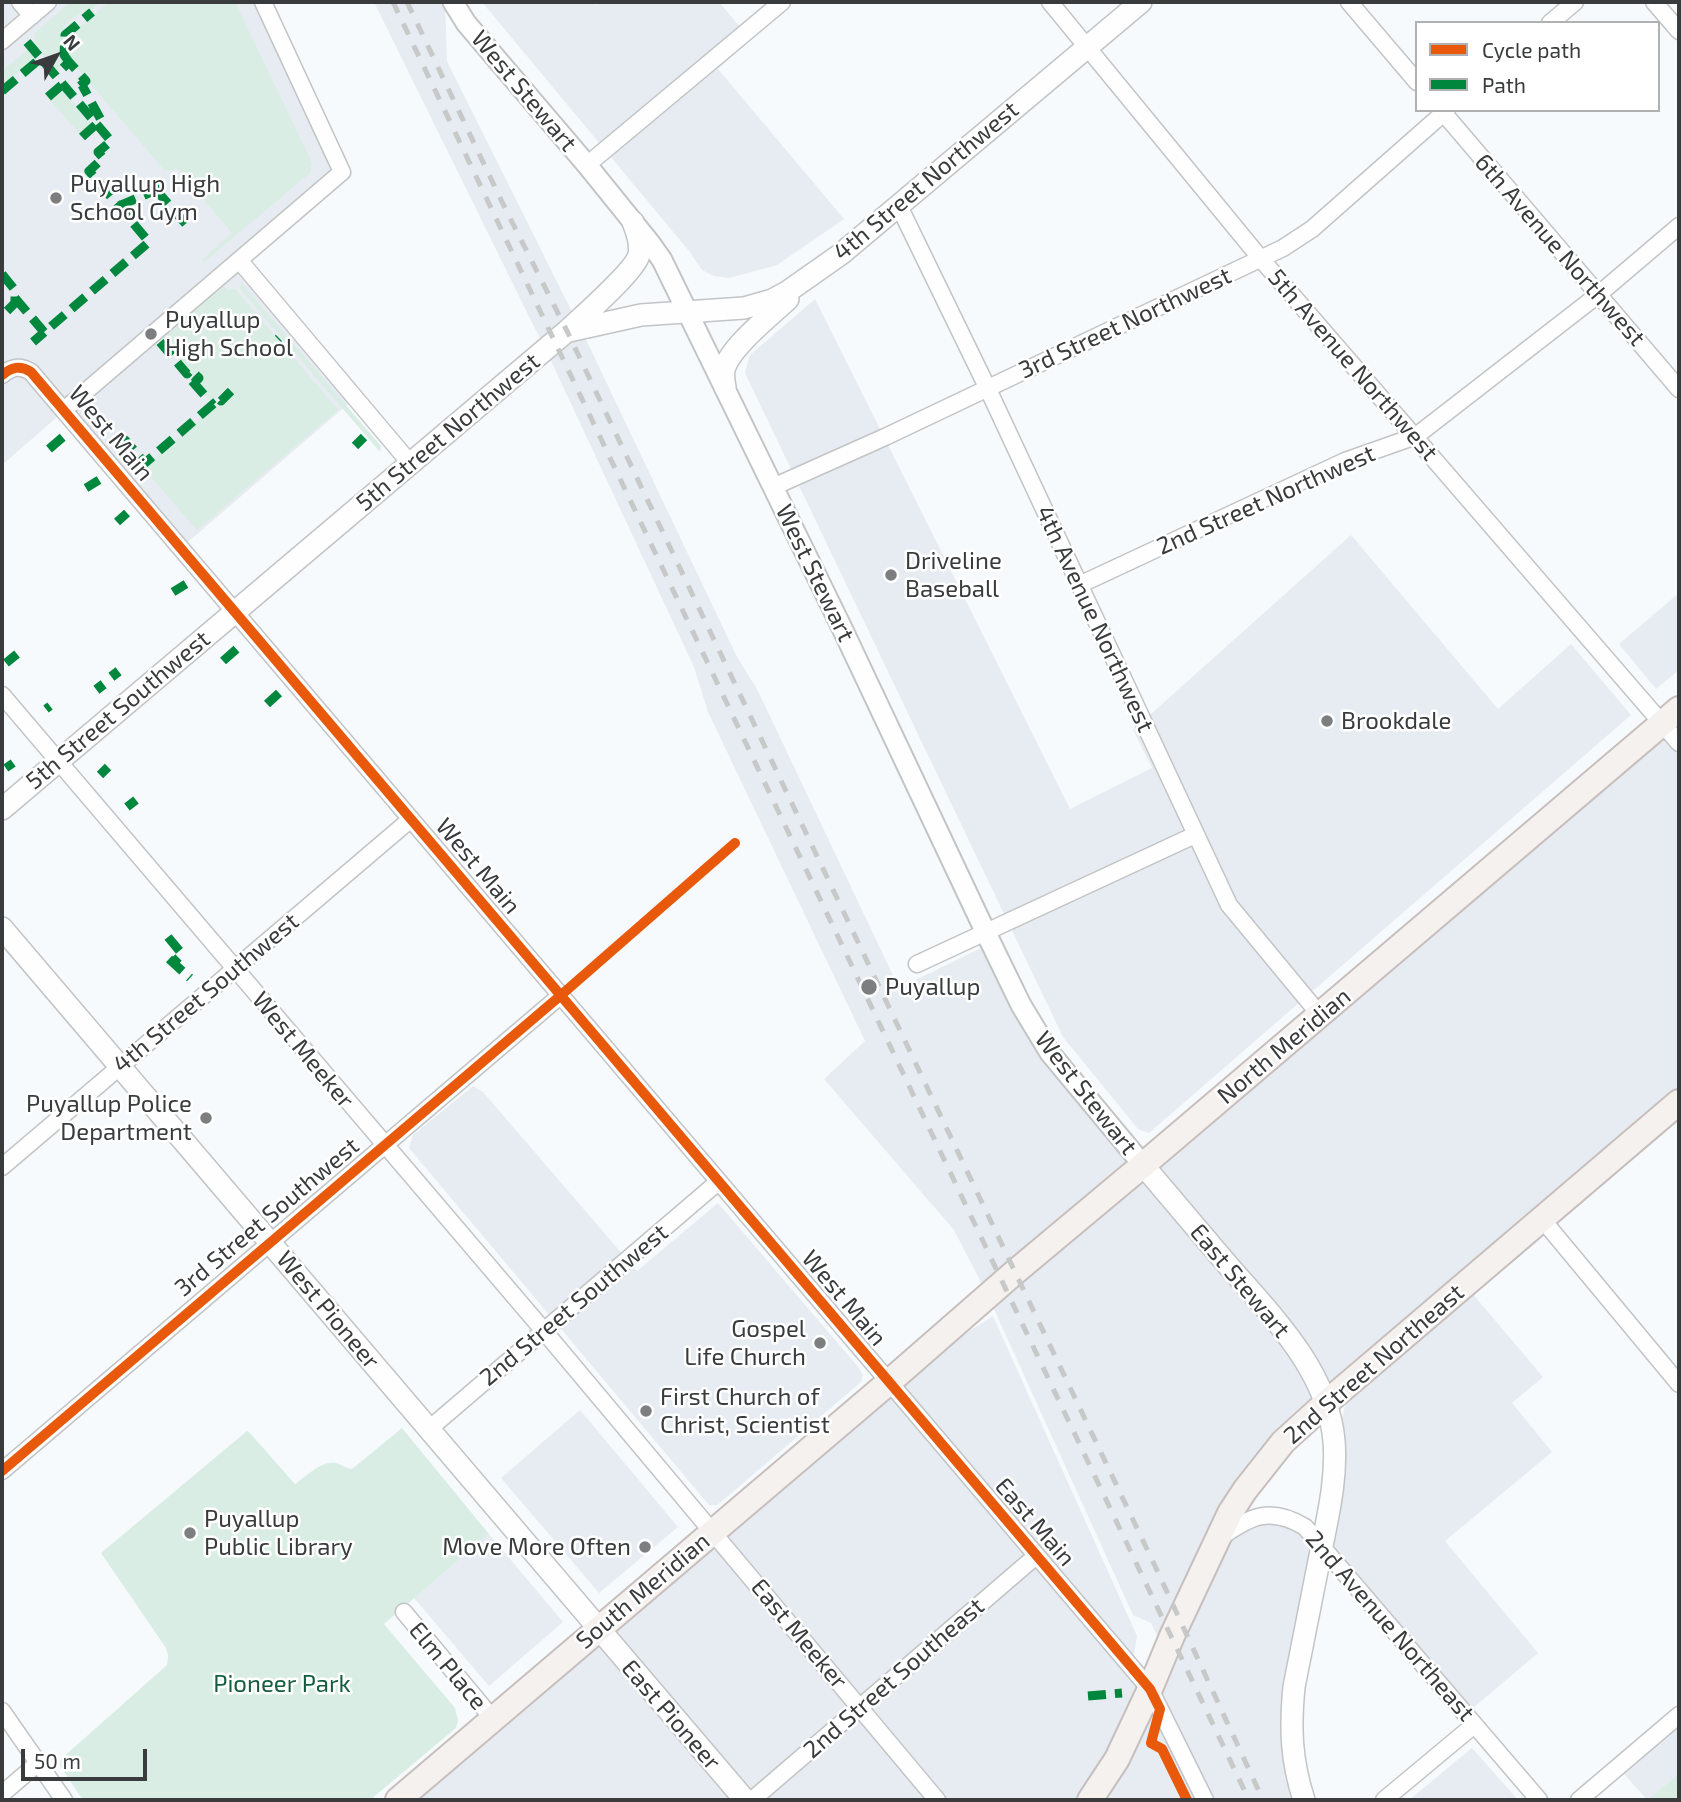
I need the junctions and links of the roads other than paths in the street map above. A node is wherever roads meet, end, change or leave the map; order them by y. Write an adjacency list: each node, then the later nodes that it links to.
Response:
1 (20, 2): 11 (street)
2 (48, 2): 11 (street)
3 (263, 2): 24 (street)
4 (453, 2): 19 (street, West Stewart)
5 (782, 2): 19 (street)
6 (1050, 2): 15 (street, 5th Avenue Northwest)
7 (1141, 2): 15 (main road, 4th Street Northwest)
8 (1349, 2): 16 (street)
9 (1575, 2): 12 (street)
10 (1654, 2): 13 (street)
11 (32, 16): 14 (street)
12 (1552, 21)
13 (1679, 31)
14 (2, 41)
15 (1087, 46): 20 (main road, 4th Street Northwest); 23 (street, 5th Avenue Northwest)
16 (1415, 80)
17 (1443, 112): 23 (street, 3rd Street Northwest)
18 (1445, 112): 26 (street, 6th Avenue Northwest)
19 (587, 165): 21 (street, West Stewart)
20 (899, 206): 25 (main road, 4th Street Northwest); 31 (street, 4th Avenue Northwest)
21 (634, 222): 27 (street, West Stewart); 28 (main road)
22 (1679, 226): 26 (street, 2nd Street Northwest)
23 (1261, 259): 31 (street, 3rd Street Northwest); 34 (street, 5th Avenue Northwest)
24 (239, 260): 33 (street); 35 (street)
25 (814, 274): 27 (main road, 4th Street Northwest); 30 (main road)
26 (1599, 294): 32 (street, 6th Avenue Northwest); 34 (street, 2nd Street Northwest)
27 (688, 312): 28 (main road, 5th Street Northwest); 30 (street, West Stewart)
28 (567, 331): 35 (main road, 5th Street Northwest)
29 (2, 375): 33 (street, West Main)
30 (725, 387): 36 (street, West Stewart)
31 (987, 387): 36 (street, 3rd Street Northwest); 37 (street, 4th Avenue Northwest)
32 (1679, 389)
33 (64, 410): 38 (street, West Main)
34 (1416, 436): 37 (street, 2nd Street Northwest); 40 (street, 5th Avenue Northwest)
35 (410, 463): 38 (main road, 5th Street Northwest)
36 (774, 487): 47 (street, West Stewart)
37 (1079, 585): 45 (street, 4th Avenue Northwest)
38 (234, 611): 42 (main road, 5th Street Southwest); 44 (street, West Main)
39 (2, 695): 42 (street, West Meeker)
40 (1671, 716): 41 (street, 5th Avenue Northwest); 51 (main road, North Meridian)
41 (1679, 743)
42 (57, 762): 43 (main road, 5th Street Southwest); 49 (street, West Meeker)
43 (2, 809)
44 (411, 819): 49 (street, 4th Street Southwest); 50 (street, West Main)
45 (1195, 835): 47 (street); 51 (street, 4th Avenue Northwest)
46 (2, 928): 52 (main road, West Pioneer)
47 (986, 933): 48 (street); 55 (street, West Stewart)
48 (918, 964)
49 (235, 969): 52 (street, 4th Street Southwest); 54 (street, West Meeker)
50 (560, 996): 54 (street, 3rd Street Southwest); 57 (street, West Main)
51 (1320, 1015): 55 (main road, North Meridian)
52 (120, 1066): 56 (street, 4th Street Southwest); 59 (main road, West Pioneer)
53 (1679, 1102): 58 (main road, 2nd Street Northeast)
54 (384, 1145): 59 (street, 3rd Street Southwest); 60 (street, West Meeker)
55 (1143, 1165): 61 (main road, North Meridian); 63 (main road, East Stewart)
56 (2, 1167)
57 (718, 1182): 60 (street, 2nd Street Southwest); 61 (street, West Main)
58 (1542, 1219): 62 (street); 63 (main road, 2nd Street Northeast)
59 (271, 1242): 64 (main road, West Pioneer); 65 (street, 3rd Street Southwest)
60 (544, 1331): 64 (street, 2nd Street Southwest); 66 (street, West Meeker)
61 (888, 1383): 66 (main road, South Meridian); 69 (street, East Main)
62 (1679, 1384)
63 (1326, 1403): 67 (main road, 2nd Street Northeast); 68 (main road)
64 (429, 1429): 71 (main road, West Pioneer)
65 (2, 1471)
66 (713, 1532): 71 (main road, South Meridian); 73 (street, East Meeker)
67 (1216, 1541): 68 (street, 2nd Avenue Northeast); 72 (main road, 2nd Street Northeast)
68 (1322, 1545): 77 (street, 2nd Avenue Northeast); 87 (main road)
69 (1036, 1556): 72 (street, East Main); 73 (street, 2nd Street Southeast)
70 (404, 1612): 76 (street, Elm Place)
71 (598, 1629): 76 (main road, South Meridian); 82 (main road, East Pioneer)
72 (1150, 1689): 85 (main road, 2nd Street Northeast); 86 (street, East Main)
73 (860, 1707): 83 (street, 2nd Street Southeast); 84 (street, East Meeker)
74 (2, 1711): 78 (street)
75 (1679, 1715): 90 (street)
76 (493, 1719): 81 (main road, South Meridian)
77 (1475, 1725): 88 (street); 89 (street, 2nd Avenue Northeast)
78 (38, 1763): 79 (street); 80 (street)
79 (2, 1794)
80 (64, 1800)
81 (398, 1800)
82 (745, 1800)
83 (752, 1800)
84 (937, 1800)
85 (1090, 1800)
86 (1205, 1800)
87 (1304, 1800)
88 (1384, 1800)
89 (1539, 1800)
90 (1578, 1800)

